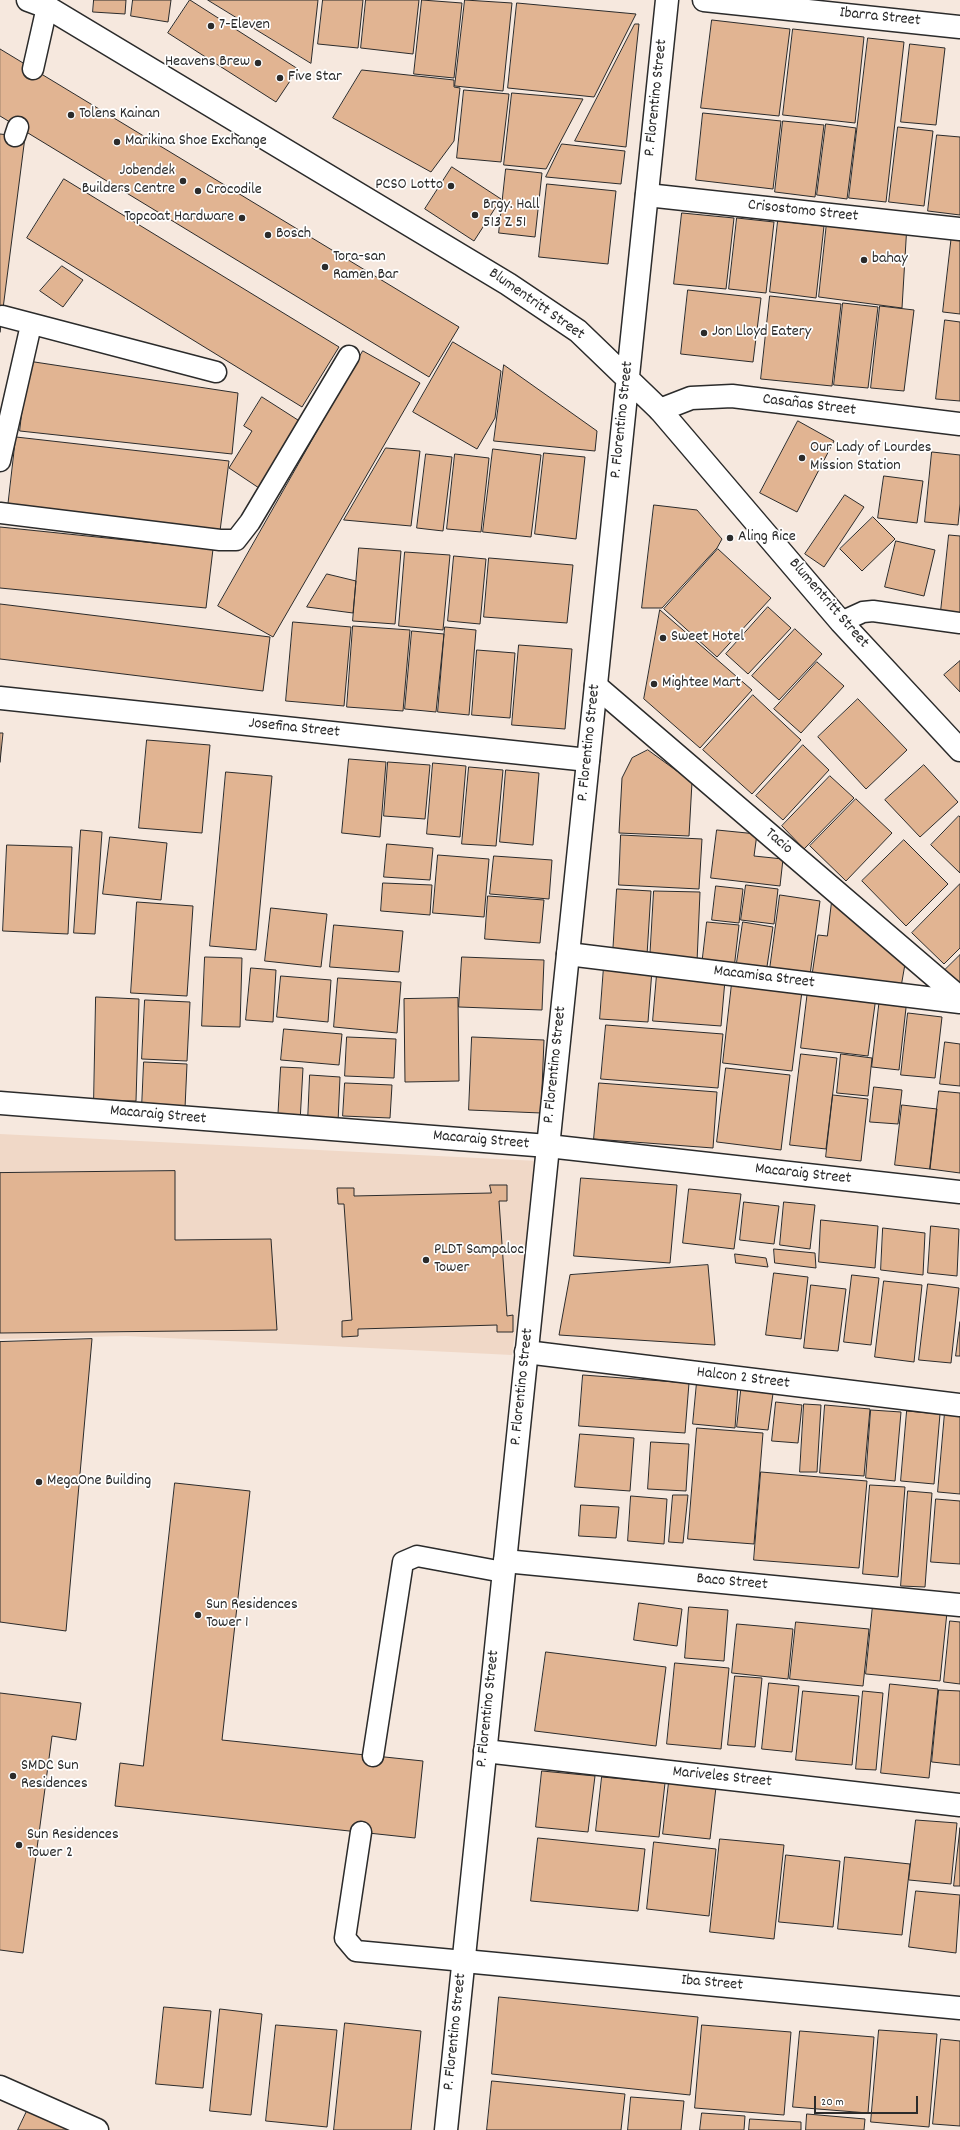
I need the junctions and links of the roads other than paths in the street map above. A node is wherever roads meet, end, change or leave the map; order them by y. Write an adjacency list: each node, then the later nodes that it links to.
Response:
1 (667, 0): 6 (street, P. Florentino Street)
2 (704, 0): 4 (street, Ibarra Street)
3 (38, 4): 5 (lane); 12 (street, Blumentritt Street)
4 (960, 27)
5 (33, 69)
6 (647, 195): 7 (street, Crisostomo Street); 12 (street, P. Florentino Street)
7 (960, 229)
8 (2, 316): 9 (lane)
9 (31, 324): 11 (lane); 15 (lane)
10 (349, 356): 16 (lane)
11 (216, 372)
12 (627, 379): 13 (street, Blumentritt Street); 19 (street, P. Florentino Street)
13 (660, 410): 14 (street, Casañas Street); 17 (street, Blumentritt Street)
14 (960, 424)
15 (0, 461)
16 (0, 513)
17 (842, 622): 18 (lane); 21 (street, Blumentritt Street)
18 (960, 623)
19 (596, 686): 22 (street, P. Florentino Street); 24 (street, Tacio)
20 (0, 698): 22 (street, Josefina Street)
21 (960, 750)
22 (588, 760): 23 (street, P. Florentino Street)
23 (568, 954): 25 (street, Macamisa Street); 27 (street, P. Florentino Street)
24 (960, 998)
25 (960, 1002)
26 (0, 1103): 27 (street, Macaraig Street)
27 (548, 1146): 28 (street, Macaraig Street); 29 (street, P. Florentino Street)
28 (960, 1192)
29 (526, 1352): 30 (street, Halcon 2 Street); 31 (street, P. Florentino Street)
30 (960, 1405)
31 (504, 1567): 32 (street, Baco Street); 33 (street, P. Florentino Street); 34 (lane)
32 (960, 1605)
33 (485, 1751): 35 (street, Mariveles Street); 37 (street, P. Florentino Street)
34 (373, 1756)
35 (960, 1805)
36 (360, 1832): 37 (lane)
37 (456, 1969): 38 (street, Iba Street); 41 (street, P. Florentino Street)
38 (960, 2008)
39 (0, 2086): 40 (street)
40 (97, 2130)
41 (446, 2130)

